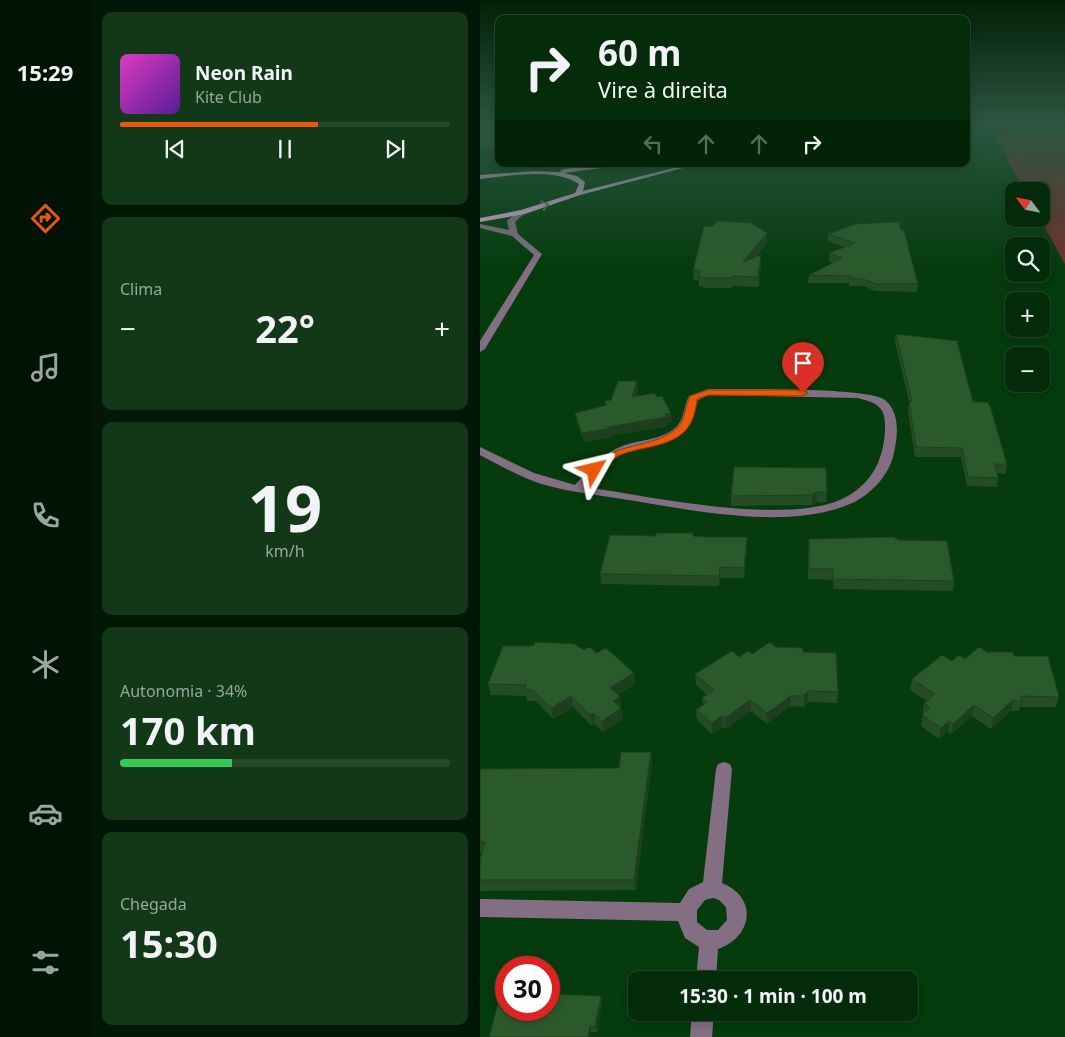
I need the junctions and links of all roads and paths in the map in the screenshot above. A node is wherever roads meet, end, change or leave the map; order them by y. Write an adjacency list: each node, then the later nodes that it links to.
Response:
1 (568, 170): 3 (main road)
2 (670, 170): 6 (main road)
3 (543, 173): 4 (main road); 6 (main road)
4 (490, 176): 5 (street)
5 (480, 177)
6 (578, 194): 7 (main road, one-way to 6)
7 (522, 212): 8 (main road); 10 (street)
8 (480, 220)
9 (480, 226): 10 (street)
10 (514, 234): 11 (street)
11 (480, 349)
12 (480, 450): 13 (street)
13 (579, 488): 13 (street)
14 (724, 768): 15 (street)
15 (712, 890): 17 (street); 18 (street)
16 (480, 908): 17 (street)
17 (685, 912): 18 (street)
18 (709, 940): 19 (street)
19 (707, 971)
20 (702, 1021): 21 (street)
21 (701, 1037)

